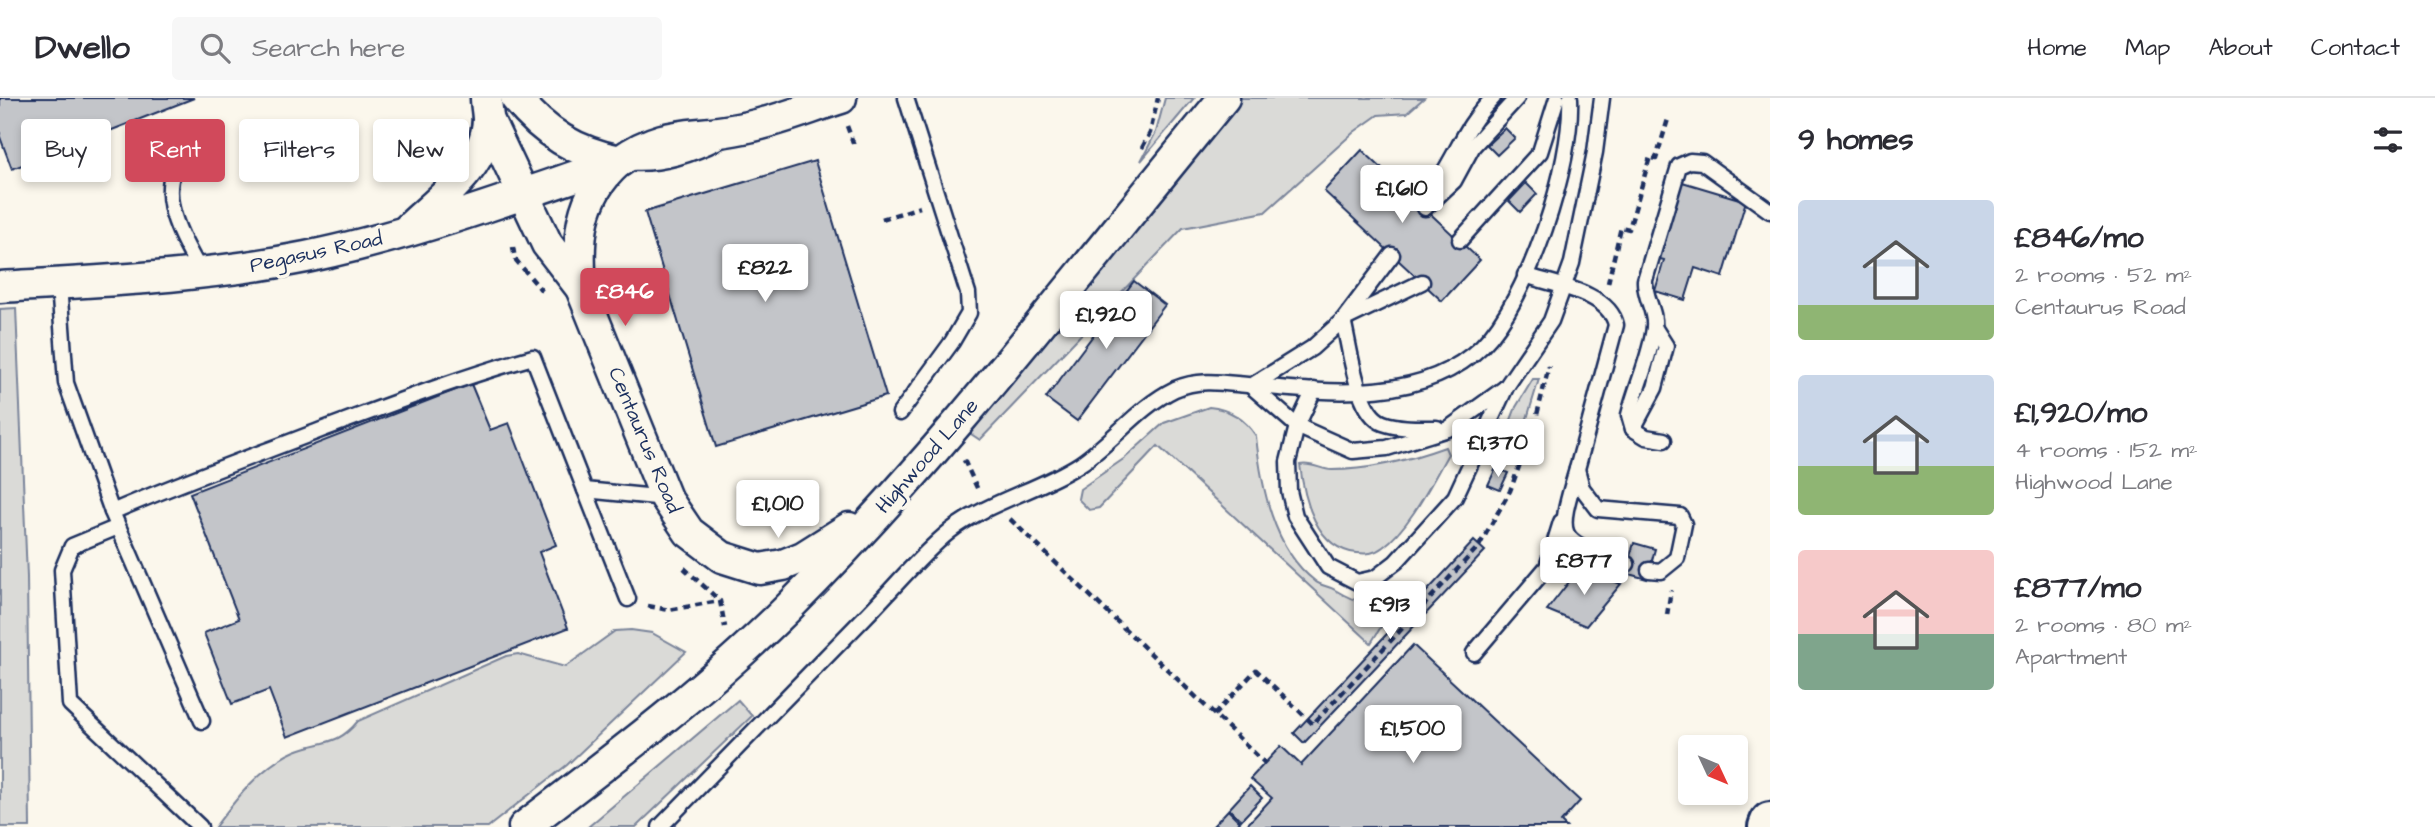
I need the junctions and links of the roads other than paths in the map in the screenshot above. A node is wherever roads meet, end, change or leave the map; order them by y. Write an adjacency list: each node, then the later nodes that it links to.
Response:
1 (516, 98): 11 (street)
2 (841, 98): 11 (street, Pegasus Road)
3 (906, 98): 30 (lane)
4 (1224, 98): 37 (street, Highwood Lane)
5 (1493, 98): 6 (lane)
6 (1517, 98)
7 (1557, 98): 16 (lane)
8 (1570, 98): 19 (lane)
9 (1602, 98): 24 (lane)
10 (487, 109): 13 (street, Centaurus Road); 15 (street, Centaurus Road)
11 (620, 161): 13 (street, Pegasus Road); 23 (street, Centaurus Road)
12 (171, 182): 18 (lane)
13 (522, 194): 15 (street, Pegasus Road); 23 (street, Centaurus Road)
14 (1770, 211): 33 (lane)
15 (404, 233): 18 (street, Pegasus Road)
16 (1460, 240)
17 (1392, 255): 25 (lane)
18 (201, 273): 21 (street, Pegasus Road)
19 (1525, 275): 24 (lane); 29 (lane)
20 (1422, 282): 25 (lane)
21 (59, 284): 22 (street, Pegasus Road); 38 (lane)
22 (0, 287)
23 (581, 288): 36 (street, Centaurus Road)
24 (1563, 289): 27 (lane); 34 (lane)
25 (1343, 320): 26 (lane); 29 (lane)
26 (1251, 386): 28 (lane); 31 (lane); 49 (lane)
27 (1506, 387): 31 (lane); 32 (lane)
28 (1314, 390): 29 (lane); 31 (lane)
29 (1360, 390): 32 (lane)
30 (900, 412)
31 (1297, 426): 32 (lane)
32 (1448, 429)
33 (1664, 440)
34 (1577, 469): 39 (lane); 42 (lane)
35 (585, 490): 36 (lane); 38 (lane); 43 (lane)
36 (666, 498): 37 (street, Centaurus Road)
37 (889, 499): 48 (street, Highwood Lane)
38 (112, 512): 40 (lane)
39 (1562, 519): 41 (lane); 44 (lane)
40 (118, 527): 45 (lane); 47 (lane)
41 (1627, 564)
42 (1649, 570)
43 (628, 599)
44 (1474, 653)
45 (202, 721)
46 (1770, 822): 50 (highway)
47 (200, 827)
48 (524, 827)
49 (660, 827)
50 (1769, 827)

